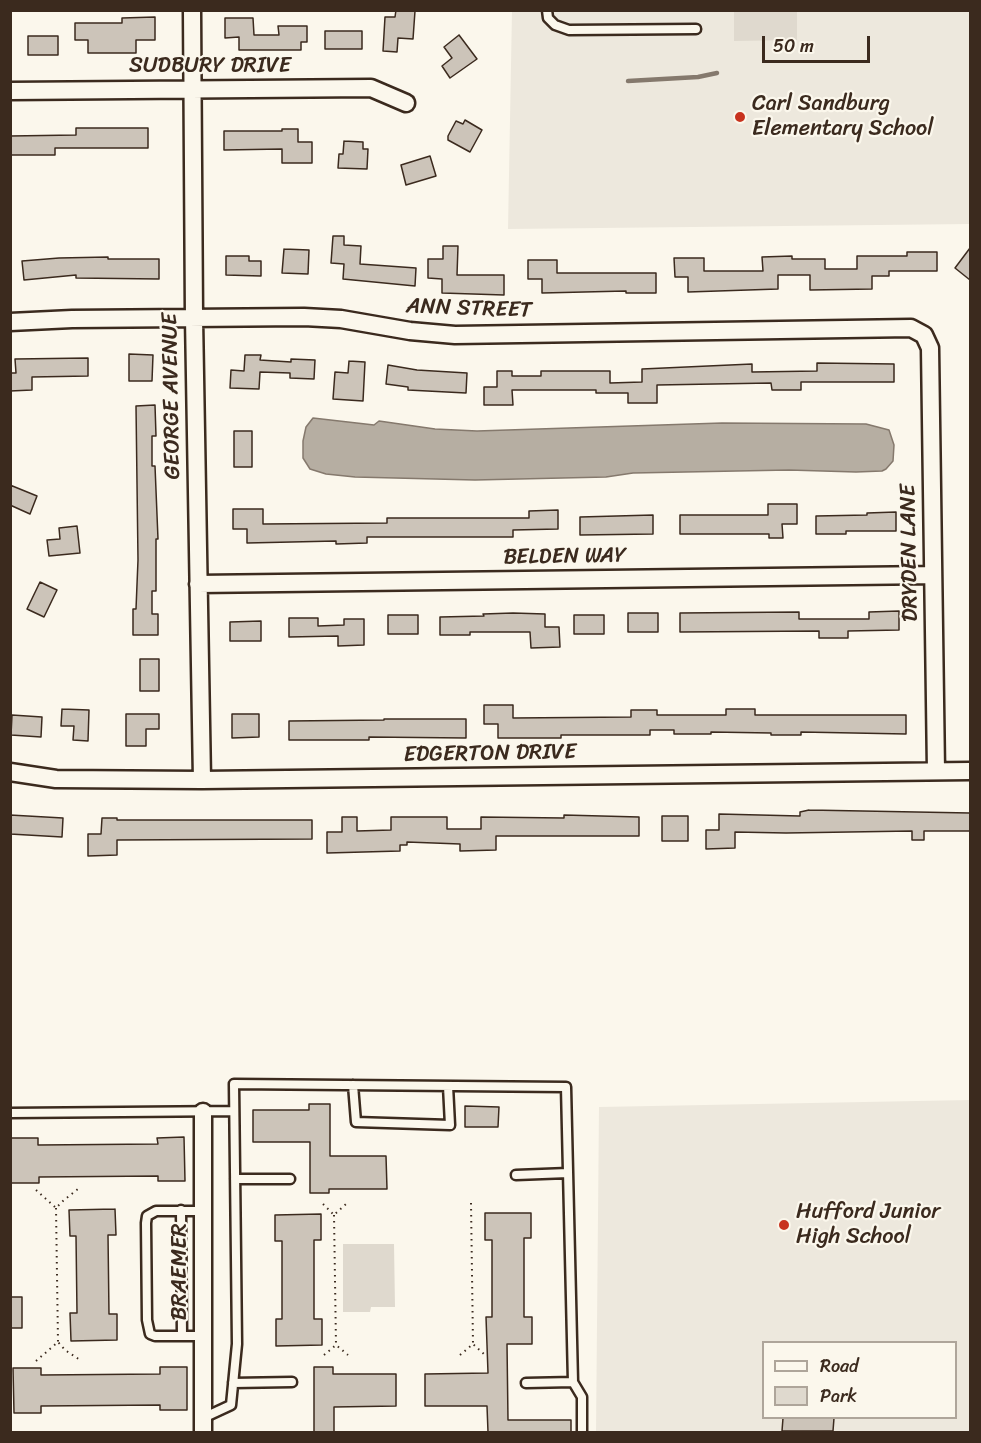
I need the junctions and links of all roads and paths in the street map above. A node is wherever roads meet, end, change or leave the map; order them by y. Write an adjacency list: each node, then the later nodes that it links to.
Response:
1 (192, 10): 4 (street, GEORGE AVENUE)
2 (547, 10): 3 (lane)
3 (696, 29)
4 (192, 88): 5 (street, SUDBURY DRIVE); 6 (street, SUDBURY DRIVE); 7 (street, GEORGE AVENUE)
5 (10, 91)
6 (405, 104)
7 (194, 318): 8 (street, ANN STREET); 9 (street, ANN STREET); 11 (street, GEORGE AVENUE)
8 (10, 322)
9 (924, 336): 10 (street, DRYDEN LANE)
10 (933, 575): 11 (street, BELDEN WAY); 12 (street, DRYDEN LANE)
11 (198, 584): 15 (street, GEORGE AVENUE)
12 (936, 771): 13 (street, EDGERTON DRIVE); 15 (street, EDGERTON DRIVE)
13 (970, 771)
14 (10, 772): 15 (street, EDGERTON DRIVE)
15 (202, 780)
16 (353, 1085): 17 (lane); 17 (lane); 18 (lane)
17 (448, 1086): 21 (lane)
18 (234, 1111): 19 (lane); 23 (lane)
19 (203, 1112): 20 (lane); 32 (street, BRAEMER)
20 (10, 1113)
21 (568, 1173): 22 (lane); 46 (lane)
22 (516, 1175)
23 (235, 1179): 24 (lane); 47 (lane)
24 (290, 1179)
25 (78, 1189): 30 (path)
26 (36, 1190): 30 (path)
27 (471, 1203): 37 (path)
28 (323, 1204): 33 (path)
29 (346, 1204): 33 (path)
30 (56, 1208): 36 (path)
31 (181, 1210): 32 (lane); 34 (lane); 34 (lane)
32 (203, 1210): 35 (street, BRAEMER)
33 (334, 1215): 38 (path)
34 (182, 1336): 35 (lane)
35 (203, 1336): 49 (street, BRAEMER)
36 (58, 1342): 43 (path); 44 (path)
37 (473, 1344): 40 (path); 41 (path)
38 (336, 1345): 39 (path); 42 (path)
39 (324, 1355)
40 (460, 1355)
41 (485, 1355)
42 (348, 1356)
43 (80, 1360)
44 (36, 1361)
45 (292, 1382): 47 (lane)
46 (573, 1382): 48 (lane); 50 (lane)
47 (233, 1383): 49 (lane)
48 (526, 1383)
49 (203, 1425)
50 (582, 1432)

